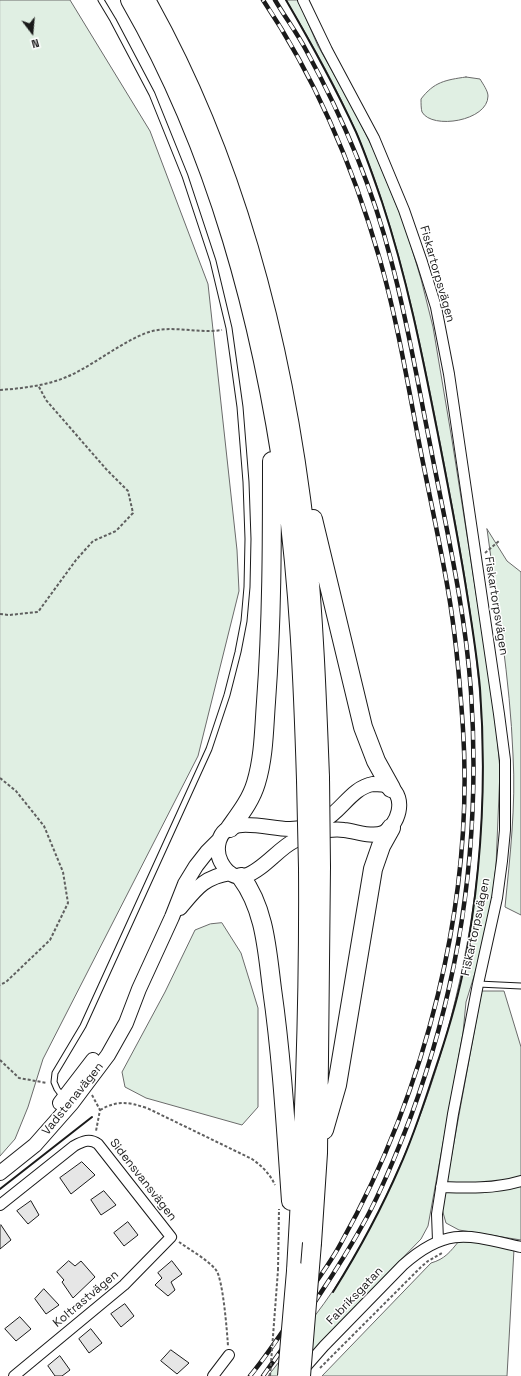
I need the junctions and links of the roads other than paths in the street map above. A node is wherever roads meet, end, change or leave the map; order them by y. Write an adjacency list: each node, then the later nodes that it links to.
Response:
1 (101, 0): 16 (lane)
2 (130, 0): 5 (highway)
3 (146, 0): 6 (highway)
4 (303, 0): 14 (street, Fiskartorpsvägen)
5 (272, 404): 7 (highway); 10 (highway)
6 (292, 436): 7 (highway); 8 (highway)
7 (313, 779): 11 (highway, bridge)
8 (391, 788): 9 (main road); 10 (main road)
9 (391, 828): 12 (main road, Vadstenavägen); 17 (highway)
10 (225, 834): 12 (main road); 13 (main road, Vadstenavägen)
11 (314, 868): 17 (highway); 25 (highway)
12 (235, 875): 13 (main road, Vadstenavägen); 25 (highway)
13 (172, 917): 16 (main road, Vadstenavägen)
14 (478, 984): 15 (lane); 20 (street, Fiskartorpsvägen)
15 (521, 986)
16 (68, 1100): 18 (main road, Vadstenavägen)
17 (318, 1153): 27 (highway, bridge)
18 (0, 1173)
19 (521, 1181): 20 (street)
20 (441, 1188): 23 (street, Fiskartorpsvägen)
21 (0, 1205): 22 (street, Sidensvansvägen)
22 (171, 1237): 28 (street, Koltrastvägen)
23 (443, 1240): 24 (street); 31 (street, Fabriksgatan)
24 (521, 1247)
25 (287, 1271): 30 (highway, bridge)
26 (229, 1355): 29 (street)
27 (308, 1374)
28 (14, 1376)
29 (213, 1376)
30 (287, 1376)
31 (298, 1376)

